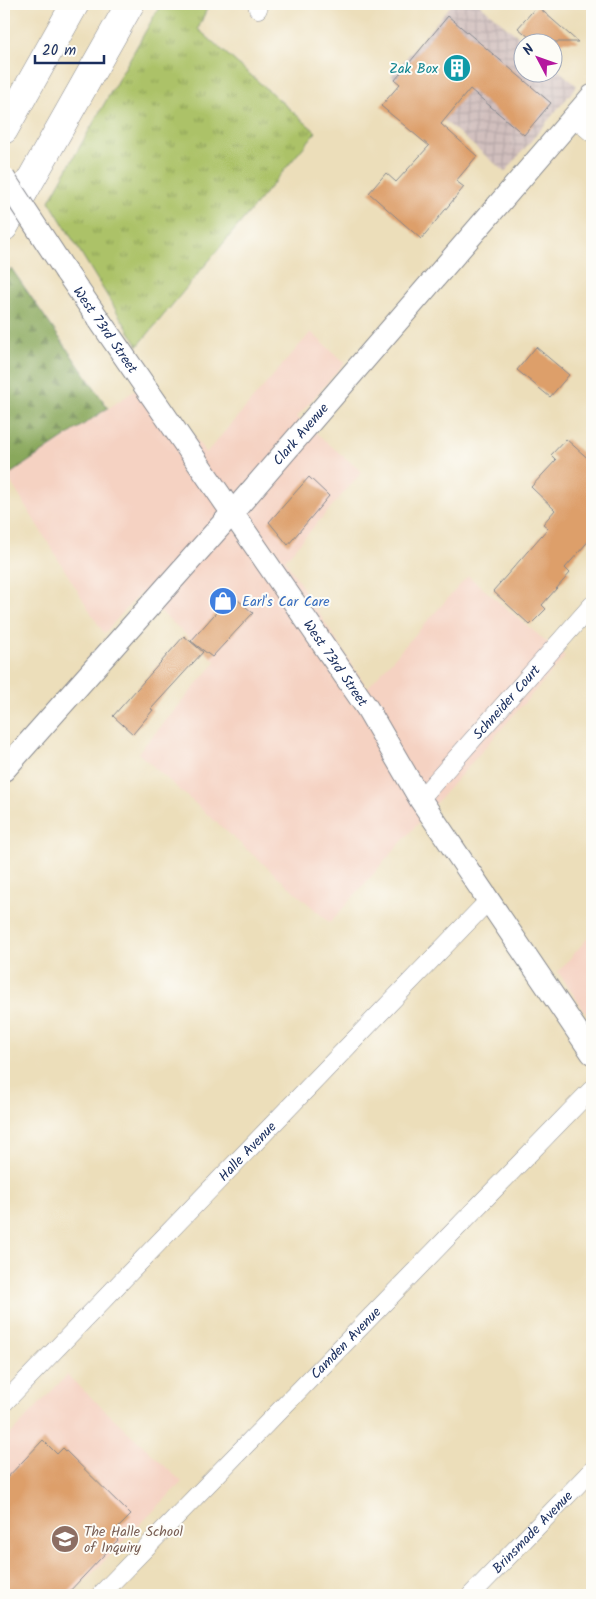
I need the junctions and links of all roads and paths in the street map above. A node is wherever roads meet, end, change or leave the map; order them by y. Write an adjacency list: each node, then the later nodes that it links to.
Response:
1 (74, 4): 5 (highway)
2 (130, 4): 8 (highway)
3 (592, 96): 4 (street, Clark Avenue)
4 (574, 118): 6 (street); 9 (street, Clark Avenue)
5 (4, 130)
6 (592, 133)
7 (4, 178): 9 (street, West 73rd Street, bridge)
8 (4, 227)
9 (233, 512): 11 (street, Clark Avenue); 12 (street, West 73rd Street)
10 (592, 604): 12 (street, Schneider Court)
11 (4, 770)
12 (420, 799): 13 (street, West 73rd Street)
13 (490, 900): 14 (street, West 73rd Street); 16 (street, Halle Avenue)
14 (592, 1053)
15 (592, 1089): 18 (street, Camden Avenue)
16 (4, 1403)
17 (592, 1470): 19 (street, Brinsmade Avenue)
18 (100, 1595)
19 (471, 1595)

